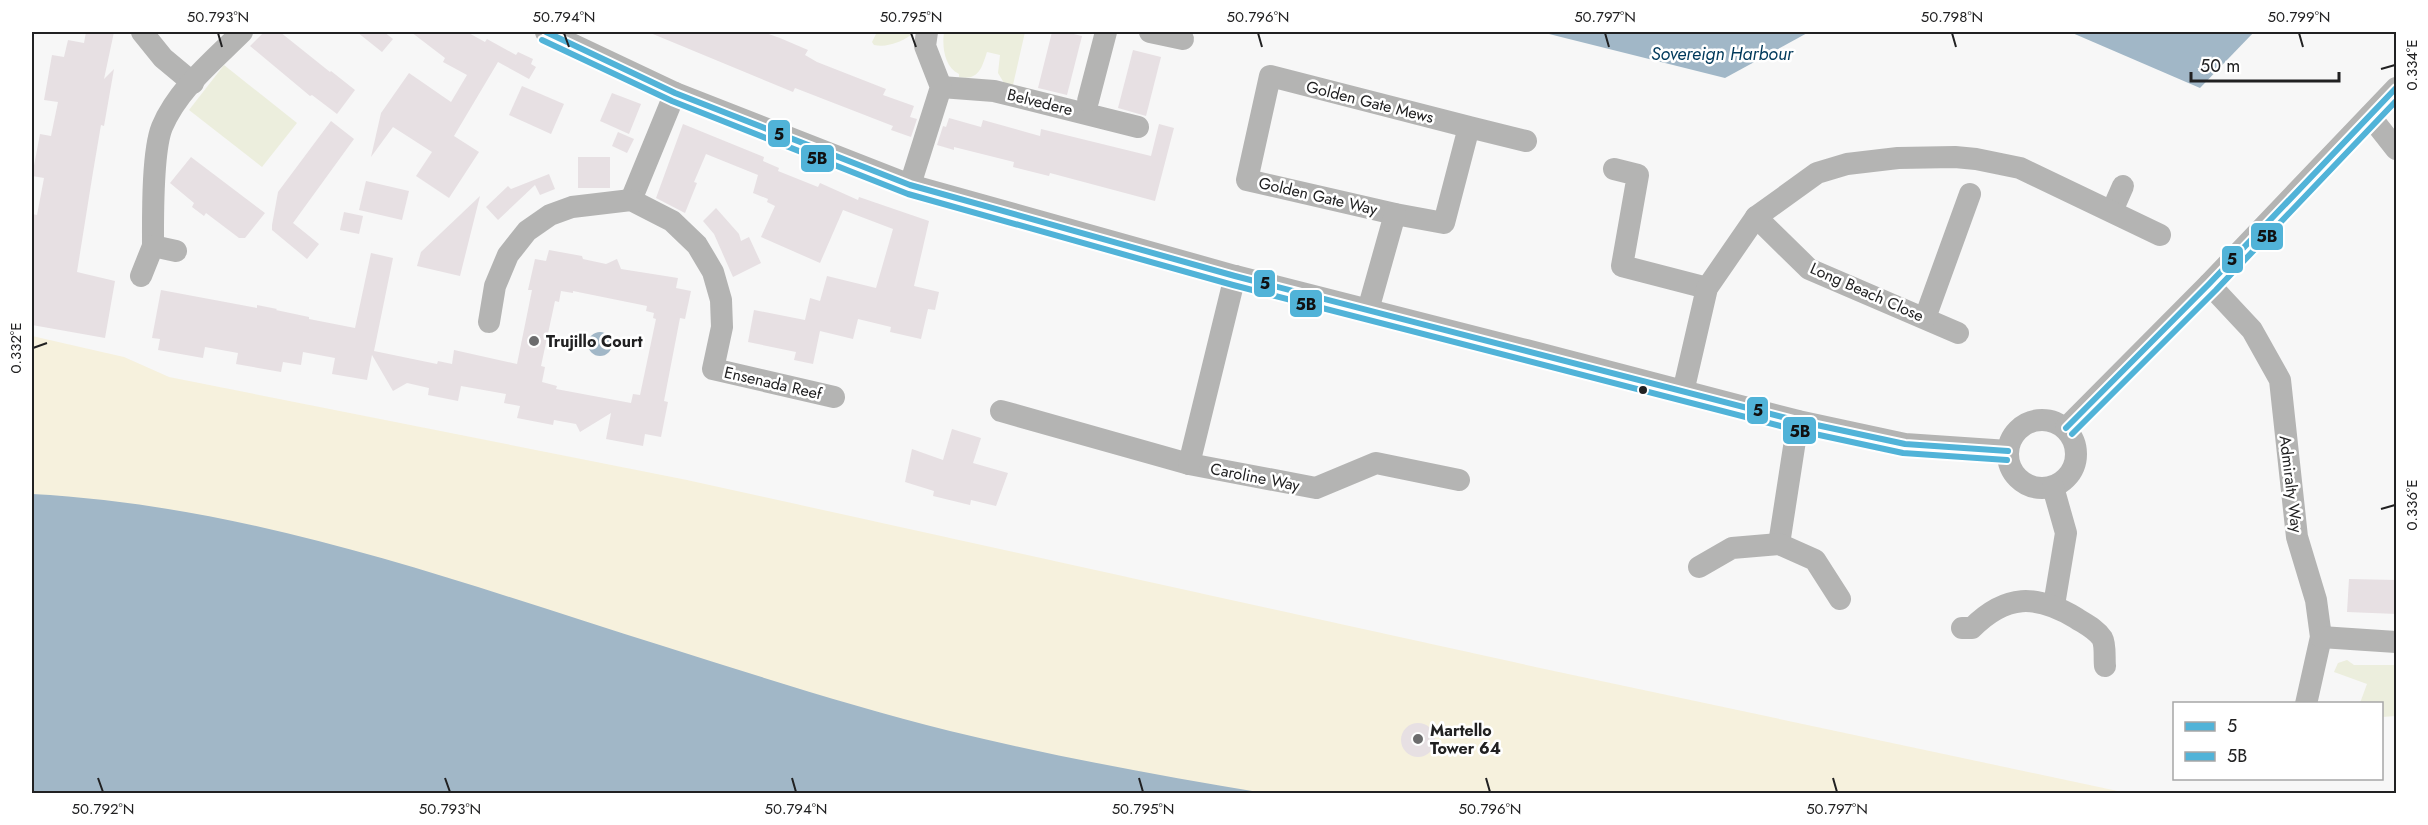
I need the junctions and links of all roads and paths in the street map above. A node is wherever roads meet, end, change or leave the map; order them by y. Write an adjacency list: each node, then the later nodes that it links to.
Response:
1 (141, 32): 9 (street)
2 (242, 32): 9 (street)
3 (546, 32): 12 (street)
4 (927, 32): 10 (street)
5 (1106, 32): 13 (street)
6 (1150, 32): 7 (street)
7 (1183, 39)
8 (1270, 76): 15 (street, Golden Gate Mews); 25 (street, Golden Gate Way)
9 (193, 83): 28 (street)
10 (941, 87): 16 (street, Belvedere); 20 (street)
11 (2397, 88): 14 (street)
12 (675, 93): 20 (street); 23 (street)
13 (1089, 101)
14 (2370, 116): 18 (street); 32 (street)
15 (1469, 127): 17 (street, Golden Gate Mews); 25 (street)
16 (1138, 128)
17 (1526, 141)
18 (2397, 149)
19 (1614, 169): 33 (street)
20 (910, 185): 31 (street)
21 (2123, 186): 24 (street)
22 (1970, 194): 35 (street)
23 (630, 200): 36 (street); 39 (street, Ensenada Reef)
24 (2112, 212): 26 (street); 27 (street)
25 (1395, 214): 34 (street, Golden Gate Way)
26 (1756, 217): 33 (street); 35 (street, Long Beach Close)
27 (2160, 235)
28 (153, 246): 29 (street); 30 (street)
29 (176, 251)
30 (141, 276)
31 (1235, 276): 34 (street); 44 (street, Caroline Way)
32 (2209, 284): 42 (street); 52 (street, Admiralty Way)
33 (1707, 288): 38 (street)
34 (1368, 310): 38 (street)
35 (1925, 318): 37 (street, Long Beach Close)
36 (489, 322)
37 (1958, 333)
38 (1683, 392): 41 (street)
39 (834, 397)
40 (1001, 411): 44 (street, Caroline Way)
41 (1798, 421): 43 (street); 47 (street)
42 (2066, 428): 43 (street); 46 (street)
43 (2008, 452): 46 (street)
44 (1189, 464): 45 (street, Caroline Way)
45 (1459, 480)
46 (2052, 487): 50 (street)
47 (1779, 544): 48 (street); 49 (street)
48 (1699, 567)
49 (1840, 599)
50 (2054, 605): 51 (street); 54 (street)
51 (1962, 628)
52 (2321, 637): 53 (street); 55 (street, Admiralty Way)
53 (2397, 642)
54 (2105, 666)
55 (2306, 702)

